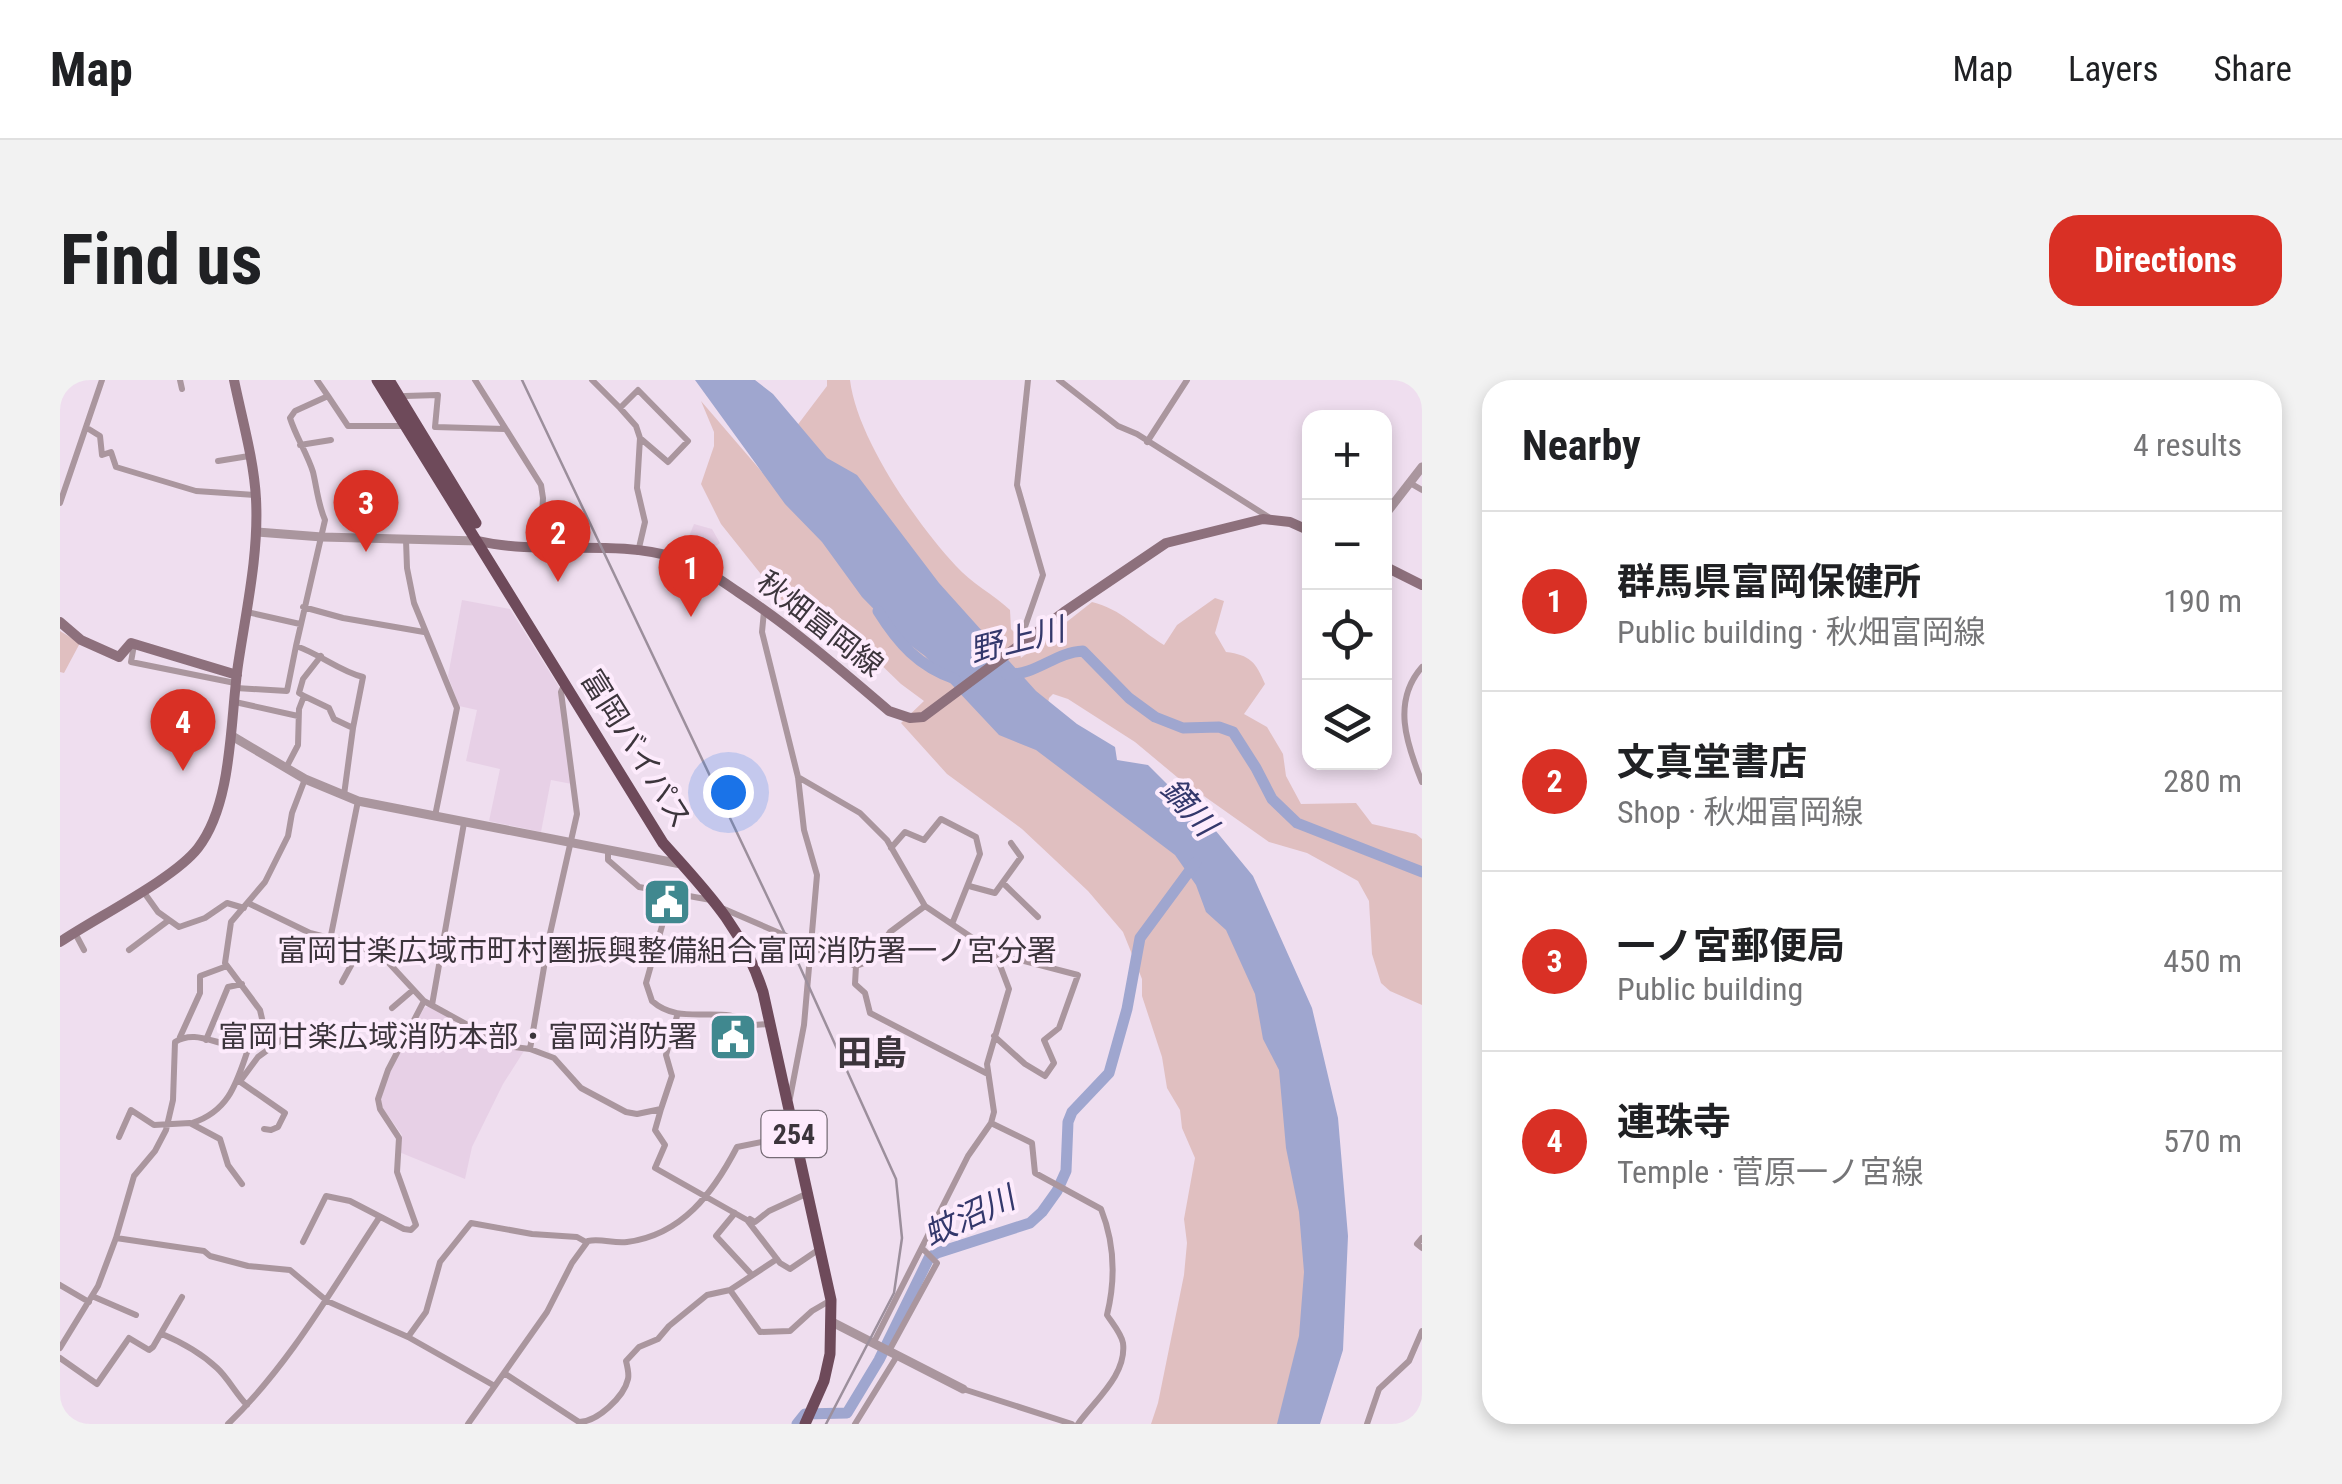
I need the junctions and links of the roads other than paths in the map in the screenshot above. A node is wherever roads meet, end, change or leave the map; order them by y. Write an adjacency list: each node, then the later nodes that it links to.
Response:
1 (102, 380): 15 (street)
2 (234, 380): 21 (main road)
3 (317, 380): 11 (street)
4 (378, 380): 14 (highway, 富岡バイパス / 254)
5 (389, 380): 34 (highway, 富岡バイパス / 254)
6 (475, 380): 16 (street)
7 (592, 380): 13 (street)
8 (1028, 380): 47 (street)
9 (1059, 380): 19 (street)
10 (1188, 380): 19 (street)
11 (328, 396): 14 (street); 20 (street)
12 (405, 396): 16 (street)
13 (620, 408): 17 (street); 17 (street)
14 (406, 426): 34 (highway, 富岡バイパス / 254)
15 (87, 428): 26 (street); 27 (street)
16 (506, 429): 35 (street)
17 (640, 438): 36 (street)
18 (331, 440): 20 (street)
19 (1147, 442): 29 (street)
20 (300, 445): 32 (street)
21 (249, 456): 22 (street); 26 (main road)
22 (218, 461)
23 (1422, 467): 24 (street)
24 (1408, 482): 25 (street); 28 (street)
25 (1422, 490)
26 (256, 495): 31 (main road)
27 (60, 503)
28 (1392, 505)
29 (1271, 518): 30 (main road); 47 (main road)
30 (1302, 528)
31 (257, 532): 32 (street); 41 (main road)
32 (322, 537): 33 (street); 39 (street)
33 (406, 537): 34 (street); 44 (street)
34 (483, 542): 35 (main road, 秋畑富岡線); 51 (highway, 富岡バイパス / 254); 70 (highway, 富岡バイパス / 254)
35 (540, 548): 36 (main road, 秋畑富岡線)
36 (638, 552): 40 (main road, 秋畑富岡線)
37 (1392, 570): 38 (main road)
38 (1422, 585)
39 (303, 607): 43 (street); 44 (street)
40 (764, 610): 47 (main road, 秋畑富岡線); 59 (street)
41 (246, 612): 43 (street); 50 (main road)
42 (60, 622): 45 (main road)
43 (300, 624): 46 (street)
44 (425, 632): 64 (street)
45 (134, 645): 50 (main road); 50 (street)
46 (296, 646): 48 (street); 52 (street)
47 (1013, 650)
48 (320, 656): 53 (street); 56 (street)
49 (1422, 668): 61 (street)
50 (236, 682): 52 (street); 54 (main road)
51 (565, 683): 67 (street); 70 (highway, 富岡バイパス / 254)
52 (287, 691): 53 (street)
53 (301, 694): 55 (street); 56 (street)
54 (234, 702): 55 (street); 57 (main road)
55 (298, 716): 58 (street)
56 (353, 728): 62 (street)
57 (232, 736): 58 (street); 73 (main road)
58 (286, 768): 60 (street)
59 (798, 778): 68 (street); 85 (street)
60 (305, 780): 62 (street); 75 (street)
61 (1422, 782)
62 (344, 796): 63 (street)
63 (358, 801): 64 (street); 82 (street)
64 (435, 817): 65 (street)
65 (464, 823): 67 (street); 94 (street)
66 (1011, 843): 71 (street)
67 (570, 844): 69 (street); 103 (street)
68 (891, 848): 72 (street); 77 (street)
69 (608, 851): 70 (street); 74 (street)
70 (682, 864): 76 (highway, 254)
71 (1003, 883): 72 (street); 78 (street)
72 (969, 886): 80 (street)
73 (142, 890): 79 (street); 81 (main road)
74 (671, 894): 76 (street); 96 (street)
75 (246, 905): 79 (street); 82 (street); 89 (street)
76 (719, 905): 85 (street); 97 (highway, 254)
77 (925, 906): 80 (street); 90 (street)
78 (1038, 917)
79 (169, 920): 87 (street)
80 (952, 924): 88 (street)
81 (74, 932): 83 (main road); 86 (street)
82 (330, 940): 84 (street)
83 (60, 942)
84 (360, 947): 91 (street); 93 (street)
85 (813, 948): 90 (street); 109 (street)
86 (84, 950)
87 (129, 950)
88 (998, 960): 99 (street); 99 (street)
89 (226, 966): 92 (street); 100 (street)
90 (856, 966): 106 (street)
91 (342, 982)
92 (242, 984): 101 (street); 102 (street)
93 (413, 990): 94 (street); 95 (street)
94 (428, 1003): 103 (street); 119 (street)
95 (392, 1008)
96 (676, 1016): 97 (street); 108 (street)
97 (770, 1024): 109 (highway, 254)
98 (299, 1027): 104 (street)
99 (994, 1036): 106 (street)
100 (180, 1039): 101 (street); 112 (street)
101 (206, 1040): 102 (street)
102 (251, 1041): 105 (street)
103 (530, 1049): 108 (street)
104 (258, 1056): 105 (street); 107 (street)
105 (244, 1064): 107 (street)
106 (986, 1073): 111 (street)
107 (240, 1081): 110 (street); 113 (street)
108 (661, 1109): 117 (street)
109 (789, 1112): 116 (highway, 254); 117 (street)
110 (190, 1123): 112 (street); 115 (street)
111 (991, 1123): 127 (street); 153 (street)
112 (167, 1125): 114 (street); 121 (street)
113 (264, 1128)
114 (119, 1137)
115 (242, 1184)
116 (806, 1194): 120 (street); 126 (highway, 254)
117 (704, 1196): 118 (street); 124 (street)
118 (735, 1212): 120 (street); 129 (street)
119 (378, 1218): 123 (street); 135 (street)
120 (745, 1219): 128 (street)
121 (116, 1238): 133 (street); 135 (street)
122 (1422, 1238): 125 (street)
123 (303, 1242)
124 (586, 1242): 140 (street); 145 (street)
125 (1422, 1248)
126 (818, 1250): 128 (street); 134 (highway, 254)
127 (924, 1250): 141 (street); 143 (street)
128 (777, 1259): 129 (street)
129 (752, 1276): 131 (street)
130 (60, 1284): 133 (street)
131 (730, 1290): 134 (street); 145 (street)
132 (182, 1297): 139 (street)
133 (91, 1299): 136 (street); 142 (street)
134 (831, 1300): 137 (highway, 254)
135 (327, 1301): 140 (street); 148 (street)
136 (136, 1315)
137 (832, 1322): 141 (street); 151 (highway, 254)
138 (1422, 1331): 154 (street)
139 (162, 1334): 144 (street); 148 (street)
140 (408, 1337): 146 (street)
141 (874, 1342): 143 (street)
142 (60, 1348)
143 (893, 1354): 147 (street); 152 (street)
144 (60, 1358)
145 (504, 1373): 146 (street)
146 (494, 1384): 150 (street)
147 (962, 1390): 153 (street)
148 (247, 1405): 149 (street)
149 (228, 1424)
150 (468, 1424)
151 (805, 1424)
152 (855, 1424)
153 (1075, 1424)
154 (1368, 1424)

